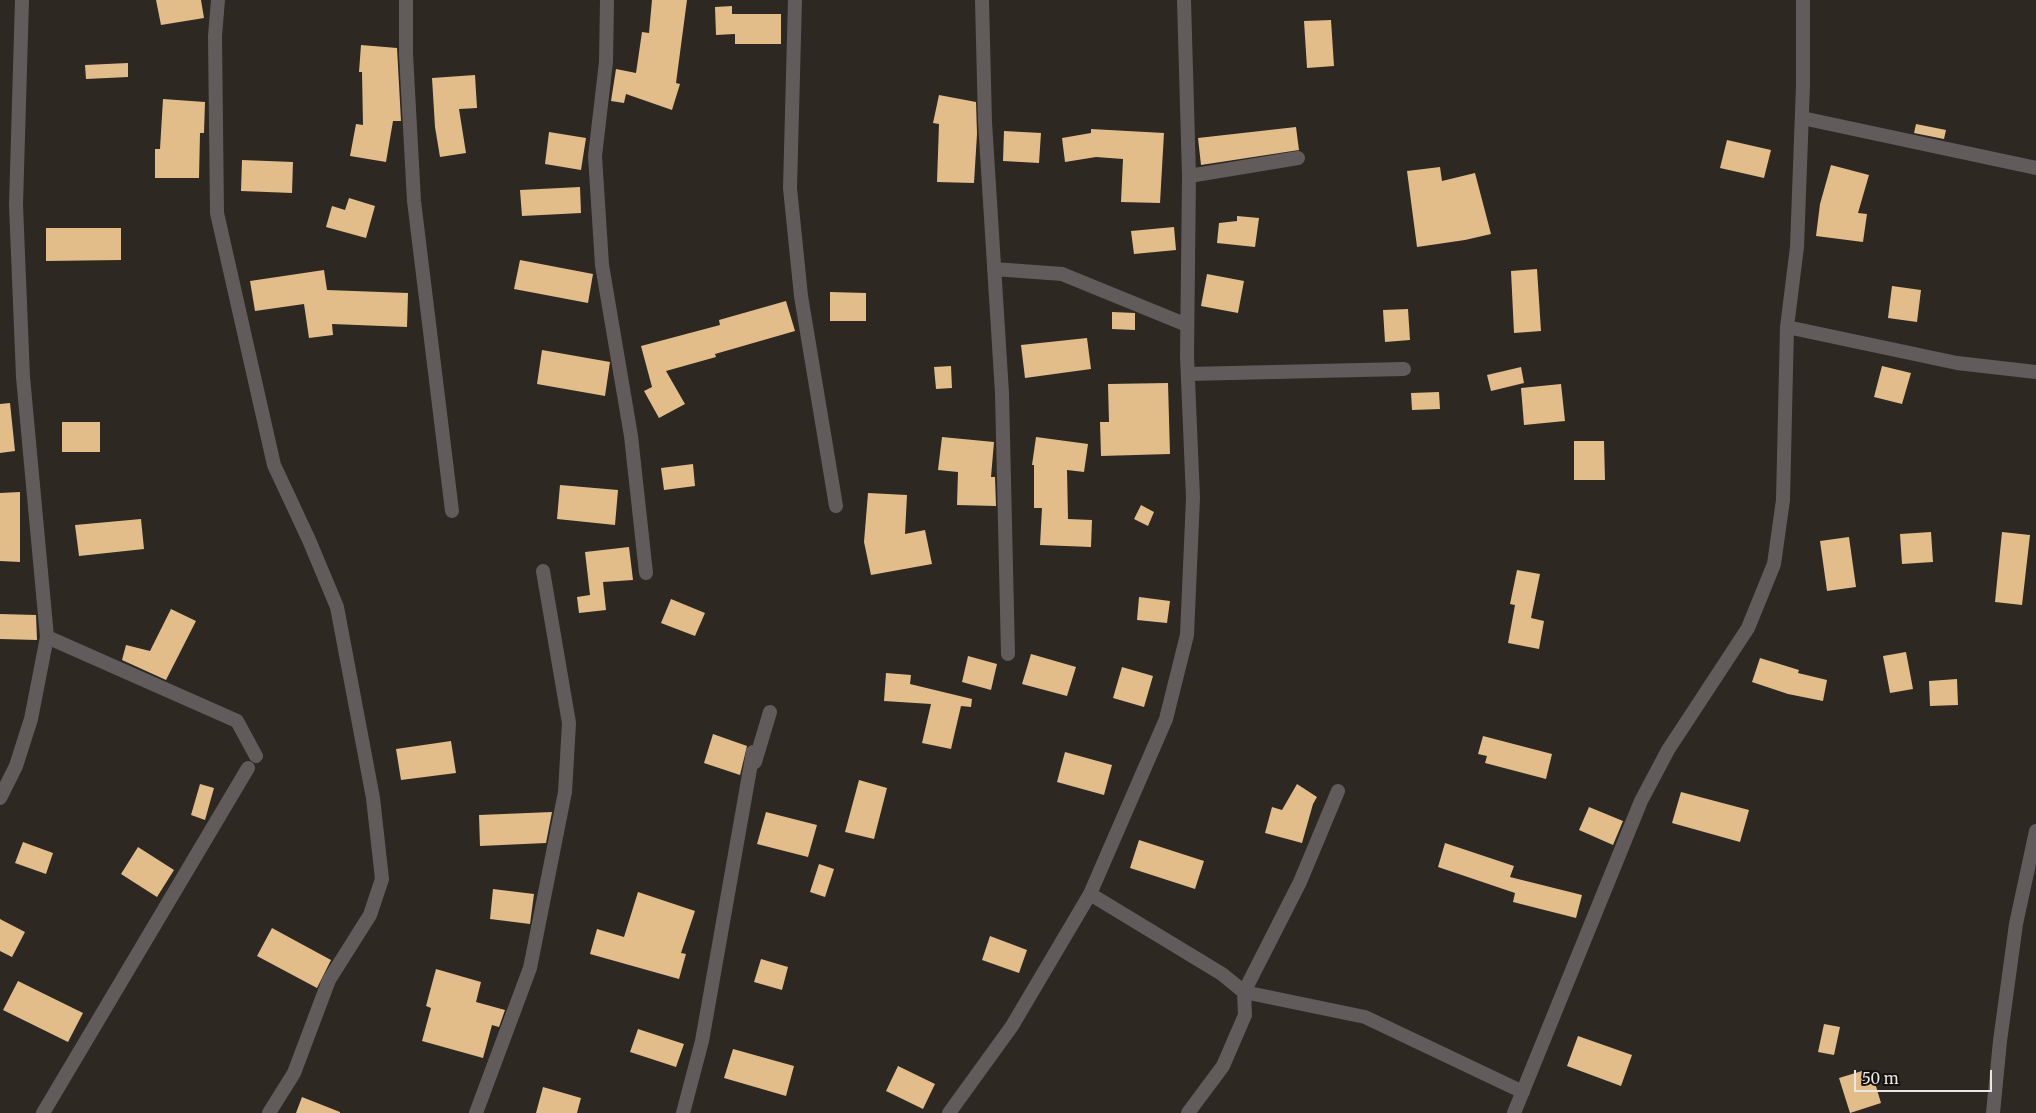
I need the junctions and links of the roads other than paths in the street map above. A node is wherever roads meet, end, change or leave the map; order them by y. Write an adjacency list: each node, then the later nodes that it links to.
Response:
1 (22, 0): 23 (street)
2 (218, 0): 35 (street)
3 (406, 0): 20 (street)
4 (607, 0): 22 (street)
5 (795, 0): 19 (street)
6 (982, 0): 13 (street)
7 (1184, 0): 12 (street)
8 (1803, 0): 9 (street)
9 (1802, 118): 11 (street); 15 (street)
10 (1298, 158): 12 (street)
11 (2036, 168)
12 (1190, 176): 14 (street)
13 (994, 269): 14 (street); 24 (street)
14 (1187, 325): 18 (street)
15 (1787, 327): 17 (street); 33 (street)
16 (1404, 369): 18 (street)
17 (2036, 372)
18 (1188, 374): 31 (street)
19 (836, 506)
20 (452, 511)
21 (543, 571): 36 (street)
22 (646, 573)
23 (47, 637): 29 (street); 34 (street)
24 (1008, 654)
25 (770, 712): 28 (street)
26 (753, 752): 28 (street)
27 (1338, 791): 32 (street)
28 (746, 794): 37 (street)
29 (0, 798)
30 (2036, 831): 41 (street)
31 (1090, 894): 32 (street); 38 (street)
32 (1244, 992): 33 (street); 39 (street)
33 (1523, 1092): 40 (street)
34 (43, 1113)
35 (268, 1113)
36 (476, 1113)
37 (683, 1113)
38 (949, 1113)
39 (1188, 1113)
40 (1514, 1113)
41 (1993, 1113)

